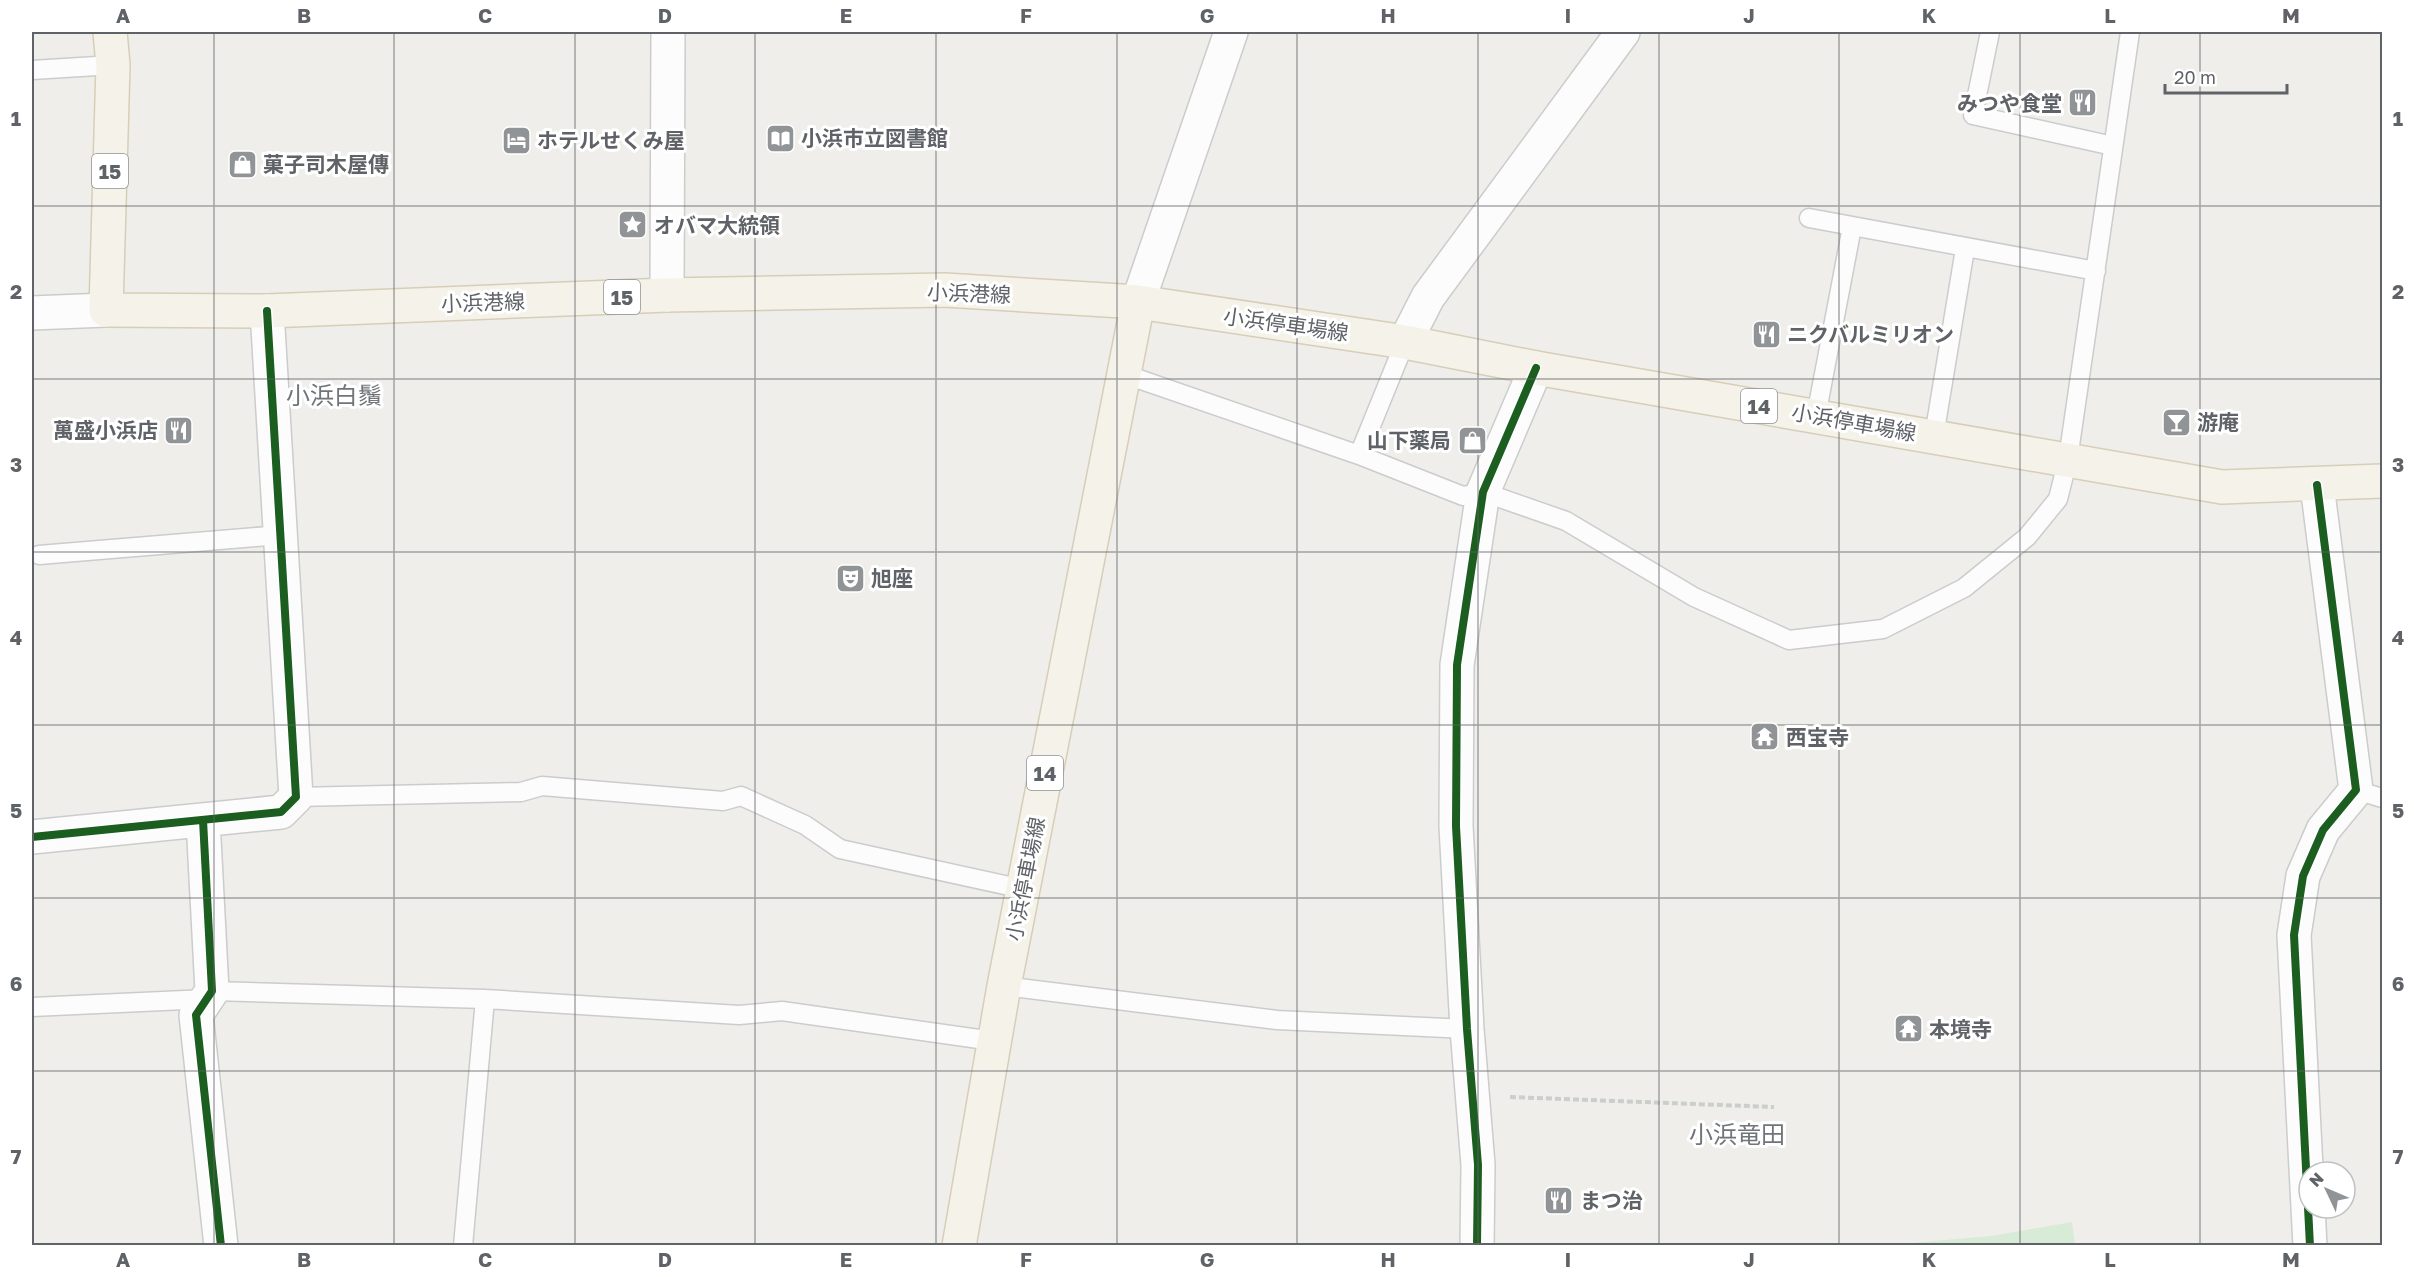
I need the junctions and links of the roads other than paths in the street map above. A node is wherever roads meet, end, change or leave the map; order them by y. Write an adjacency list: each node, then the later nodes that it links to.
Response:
1 (110, 32): 7 (main road, 15)
2 (668, 32): 14 (street)
3 (1231, 32): 15 (street)
4 (1623, 32): 19 (street)
5 (1990, 32): 9 (lane)
6 (2130, 32): 9 (lane)
7 (113, 65): 8 (lane); 16 (main road, 15)
8 (32, 70)
9 (2113, 147): 13 (lane)
10 (1809, 218): 11 (lane)
11 (1852, 227): 12 (lane); 22 (lane)
12 (1965, 249): 13 (lane); 23 (lane)
13 (2096, 271): 25 (lane)
14 (667, 295): 15 (main road, 小浜港線 / 15); 17 (main road, 小浜港線 / 15)
15 (1138, 302): 19 (main road, 小浜停車場線 / 14); 21 (main road, 小浜停車場線 / 14)
16 (106, 310): 17 (main road, 小浜港線 / 15); 18 (street)
17 (267, 311): 29 (street)
18 (32, 314)
19 (1405, 342): 20 (main road, 小浜停車場線 / 14); 24 (lane)
20 (1536, 368): 22 (main road, 小浜停車場線 / 14); 28 (street)
21 (1124, 374): 24 (lane); 35 (main road, 小浜停車場線 / 14)
22 (1816, 416): 23 (main road, 小浜停車場線 / 14)
23 (1935, 436): 25 (main road, 小浜停車場線 / 14)
24 (1359, 455): 28 (lane)
25 (2068, 459): 27 (main road, 小浜停車場線 / 14); 28 (lane)
26 (2382, 481): 27 (main road, 小浜停車場線 / 14)
27 (2317, 485): 31 (street)
28 (1483, 492): 40 (street)
29 (280, 535): 30 (lane); 32 (street)
30 (39, 555)
31 (2369, 794): 46 (street)
32 (296, 797): 33 (street); 35 (lane)
33 (203, 820): 34 (street); 37 (street)
34 (32, 837)
35 (1023, 889): 36 (main road, 小浜停車場線 / 14)
36 (1004, 986): 40 (lane); 41 (main road, 小浜停車場線 / 14)
37 (210, 995): 38 (lane); 39 (lane); 42 (street)
38 (484, 999): 41 (lane); 43 (lane)
39 (32, 1007)
40 (1467, 1029): 45 (street)
41 (993, 1041): 44 (main road, 小浜停車場線 / 14)
42 (221, 1245)
43 (463, 1245)
44 (958, 1245)
45 (1477, 1245)
46 (2310, 1245)

